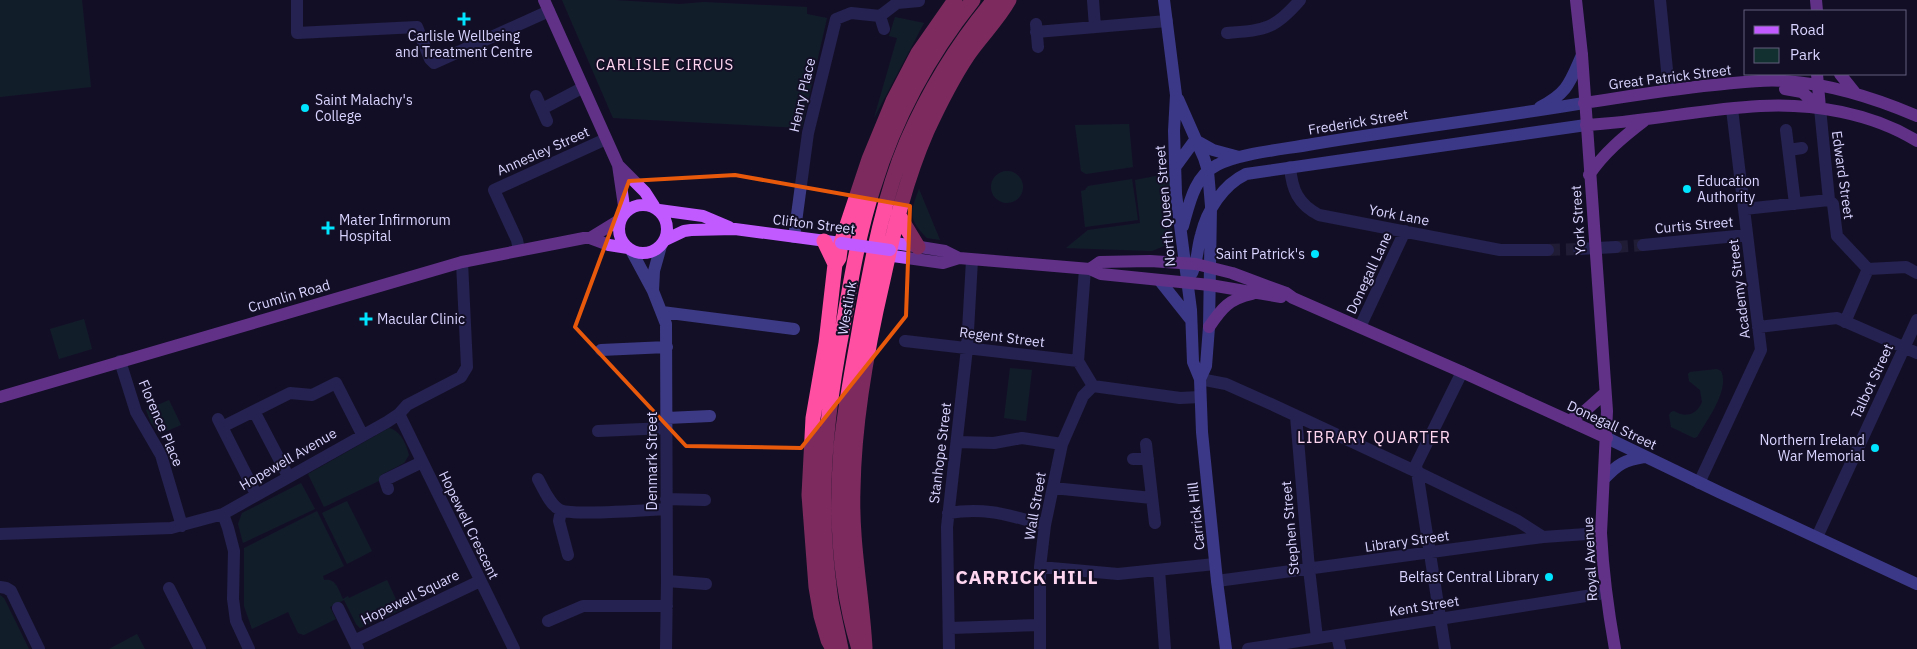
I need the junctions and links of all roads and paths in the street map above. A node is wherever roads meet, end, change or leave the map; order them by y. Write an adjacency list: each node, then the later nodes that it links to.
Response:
1 (298, 0): 12 (street)
2 (956, 0): 62 (highway)
3 (973, 0): 175 (highway, Westlink)
4 (994, 0): 176 (highway, Westlink)
5 (1009, 0): 52 (highway)
6 (1092, 0): 16 (street)
7 (1164, 0): 15 (main road, North Queen Street)
8 (1300, 0): 18 (street)
9 (1576, 0): 20 (main road, York Street)
10 (1660, 0): 25 (street)
11 (919, 1): 13 (street)
12 (546, 6): 24 (main road)
13 (898, 6): 14 (street)
14 (880, 16): 17 (street); 58 (street, Henry Place)
15 (1167, 21): 16 (street); 27 (main road, North Queen Street)
16 (1095, 27): 19 (street)
17 (884, 29)
18 (1227, 33)
19 (1038, 47)
20 (1582, 55): 29 (main road, York Street); 32 (main road)
21 (1841, 75): 26 (main road)
22 (1818, 79): 23 (main road, Great Patrick Street); 26 (main road, Great Patrick Street); 30 (main road)
23 (1762, 81): 25 (main road, Great Patrick Street); 30 (main road)
24 (582, 88): 28 (street); 38 (main road)
25 (1669, 90): 29 (main road, Great Patrick Street)
26 (1856, 94): 33 (main road, Great Patrick Street)
27 (1176, 95): 37 (main road, North Queen Street); 40 (main road, North Queen Street)
28 (536, 96)
29 (1584, 103): 32 (main road, Frederick Street); 35 (main road, York Street)
30 (1820, 108): 31 (main road); 39 (main road); 47 (street, Edward Street)
31 (1732, 109): 34 (main road); 51 (street, Academy Street)
32 (1534, 110): 41 (main road, Frederick Street)
33 (1917, 116)
34 (1644, 121): 35 (main road); 46 (main road)
35 (1586, 125): 44 (main road); 46 (main road, York Street)
36 (1786, 130): 48 (street)
37 (1192, 134): 40 (main road); 41 (main road); 43 (main road); 45 (main road, North Queen Street)
38 (606, 140): 42 (main road); 68 (street, Annesley Street)
39 (1917, 140)
40 (1175, 147): 43 (main road, North Queen Street)
41 (1241, 157): 45 (main road, Frederick Street)
42 (618, 165): 50 (main road); 53 (main road)
43 (1176, 166): 56 (main road, North Queen Street)
44 (1290, 167): 49 (main road); 55 (street, York Lane)
45 (1208, 171): 49 (main road, North Queen Street); 56 (main road, Frederick Street)
46 (1589, 176): 67 (main road, York Street)
47 (1829, 200): 48 (street); 79 (street, Edward Street)
48 (1796, 204): 51 (street)
49 (1211, 206): 76 (main road); 77 (main road, North Queen Street)
50 (657, 208): 53 (main road); 54 (main road, Clifton Street); 61 (main road)
51 (1744, 209): 57 (street, Academy Street)
52 (898, 214): 64 (highway); 69 (highway)
53 (623, 216): 59 (main road, Crumlin Road); 66 (main road)
54 (734, 229): 58 (main road, Clifton Street); 61 (main road, Clifton Street)
55 (1405, 231): 70 (street, York Lane); 92 (street, Donegall Lane)
56 (1181, 234): 76 (main road, North Queen Street)
57 (1747, 235): 63 (street, Curtis Street); 93 (street, Academy Street)
58 (794, 237): 60 (main road, Clifton Street)
59 (590, 238): 66 (main road, Crumlin Road); 68 (main road, Crumlin Road)
60 (824, 241): 62 (main road, Clifton Street); 75 (highway)
61 (663, 243): 66 (main road); 84 (street, Denmark Street)
62 (841, 243): 69 (main road, Clifton Street, bridge); 75 (highway)
63 (1643, 245)
64 (918, 247): 69 (main road, Clifton Street); 72 (main road, Clifton Street)
65 (1616, 247): 67 (street)
66 (630, 249): 84 (street, Denmark Street)
67 (1595, 249): 71 (street); 106 (main road, York Street)
68 (519, 250): 74 (main road, Crumlin Road)
69 (890, 250): 72 (main road, Clifton Street); 177 (highway)
70 (1548, 250)
71 (1579, 250)
72 (959, 258): 73 (main road, Clifton Street)
73 (972, 260): 78 (main road, Clifton Street); 97 (street, Stanhope Street)
74 (462, 262): 101 (main road, Crumlin Road); 110 (street, Hopewell Avenue)
75 (835, 264): 174 (highway)
76 (1191, 264): 77 (main road, Donegall Street); 78 (main road, Clifton Street); 82 (main road)
77 (1211, 266): 83 (main road, North Queen Street); 86 (main road, Donegall Street)
78 (1088, 269): 81 (main road, Clifton Street); 102 (street)
79 (1868, 269): 80 (street); 90 (street)
80 (1917, 272)
81 (1160, 281): 82 (main road, Clifton Street); 88 (main road)
82 (1187, 284): 83 (main road, Donegall Street); 88 (main road, Carrick Hill)
83 (1210, 285): 85 (main road, Donegall Street); 91 (main road, Carrick Hill)
84 (653, 291): 87 (street, Denmark Street)
85 (1257, 293): 86 (main road, Donegall Street); 91 (main road)
86 (1293, 298): 92 (main road, Donegall Street)
87 (662, 312): 94 (street); 96 (street, Denmark Street)
88 (1191, 320): 104 (main road, Carrick Hill)
89 (1917, 320): 98 (street, Talbot Street)
90 (1845, 322): 93 (street); 98 (street)
91 (1209, 327): 104 (main road, Carrick Hill)
92 (1360, 327): 103 (main road, Donegall Street)
93 (1758, 327): 129 (street, Academy Street)
94 (794, 329)
95 (905, 341): 97 (street, Regent Street)
96 (667, 347): 99 (street); 114 (street, Denmark Street)
97 (967, 348): 102 (street, Regent Street); 118 (street, Stanhope Street)
98 (1905, 348): 100 (street); 145 (street, Talbot Street)
99 (601, 350)
100 (1917, 353)
101 (120, 361): 107 (main road, Crumlin Road); 141 (street, Florence Place)
102 (1078, 361): 105 (street)
103 (1462, 372): 113 (main road, Donegall Street); 125 (street)
104 (1200, 379): 108 (main road, Carrick Hill); 112 (street)
105 (1090, 381): 108 (street); 119 (street, Wall Street)
106 (1605, 393): 113 (main road); 117 (main road, York Street)
107 (0, 397)
108 (1200, 397): 148 (main road, Carrick Hill)
109 (254, 411): 116 (street); 126 (street); 132 (street)
110 (399, 414): 116 (street, Hopewell Avenue); 124 (street, Hopewell Crescent)
111 (710, 416): 114 (street)
112 (1296, 416): 125 (street); 150 (street, Stephen Street)
113 (1569, 421): 117 (main road, Donegall Street)
114 (666, 423): 115 (street); 135 (street, Denmark Street)
115 (598, 431)
116 (362, 434): 126 (street, Hopewell Avenue)
117 (1607, 438): 121 (main road, Donegall Street); 127 (main road, Royal Avenue)
118 (957, 442): 119 (street); 137 (street, Stanhope Street)
119 (1062, 444): 130 (street, Wall Street)
120 (1146, 444): 123 (street)
121 (1644, 457): 127 (main road); 129 (main road, Donegall Street)
122 (1133, 459): 123 (street)
123 (1148, 459): 133 (street)
124 (422, 462): 131 (street); 152 (street, Hopewell Crescent)
125 (1417, 472): 144 (street); 146 (street)
126 (288, 476): 132 (street, Hopewell Avenue)
127 (1605, 478): 142 (main road, Royal Avenue)
128 (538, 479): 136 (street)
129 (1699, 483): 145 (main road, Donegall Street)
130 (1053, 488): 133 (street); 140 (street, Wall Street)
131 (388, 489)
132 (256, 494): 138 (street, Hopewell Avenue)
133 (1152, 498): 139 (street)
134 (705, 500): 135 (street)
135 (666, 504): 136 (street); 153 (street, Denmark Street)
136 (561, 511): 147 (street)
137 (948, 513): 140 (street); 165 (street, Stanhope Street)
138 (223, 514): 141 (street, Hopewell Avenue); 171 (street)
139 (1155, 523)
140 (1045, 524): 149 (street, Wall Street)
141 (182, 526): 143 (street, Hopewell Avenue)
142 (1601, 533): 144 (street, Library Street); 159 (main road, Royal Avenue)
143 (0, 534)
144 (1543, 537): 146 (street, Library Street)
145 (1817, 537): 156 (main road, Donegall Street)
146 (1429, 553): 150 (street, Library Street); 162 (street)
147 (568, 554)
148 (1216, 564): 151 (street); 154 (main road, Carrick Hill)
149 (1040, 567): 151 (street); 164 (street, Wall Street)
150 (1309, 569): 154 (street, Library Street); 167 (street, Stephen Street)
151 (1159, 570): 180 (street)
152 (480, 580): 168 (street, Hopewell Square); 172 (street, Hopewell Crescent)
153 (667, 581): 155 (street); 160 (street, Denmark Street)
154 (1217, 581): 181 (main road, Carrick Hill)
155 (706, 584)
156 (1917, 584)
157 (0, 587): 169 (street)
158 (169, 588): 170 (street)
159 (1605, 593): 162 (street, Kent Street); 185 (main road, Royal Avenue)
160 (667, 606): 163 (street); 173 (street, Denmark Street)
161 (338, 608): 168 (street)
162 (1440, 618): 166 (street, Kent Street); 184 (street)
163 (548, 621)
164 (1039, 625): 165 (street); 179 (street, Wall Street)
165 (950, 628): 178 (street, Stanhope Street)
166 (1337, 635): 167 (street, Kent Street); 183 (street)
167 (1317, 638): 182 (street, Kent Street)
168 (356, 645)
169 (39, 649)
170 (200, 649)
171 (249, 649)
172 (514, 649)
173 (666, 649)
174 (833, 649)
175 (841, 649)
176 (859, 649)
177 (865, 649)
178 (949, 649)
179 (1040, 649)
180 (1165, 649)
181 (1226, 649)
182 (1248, 649)
183 (1340, 649)
184 (1445, 649)
185 (1615, 649)

